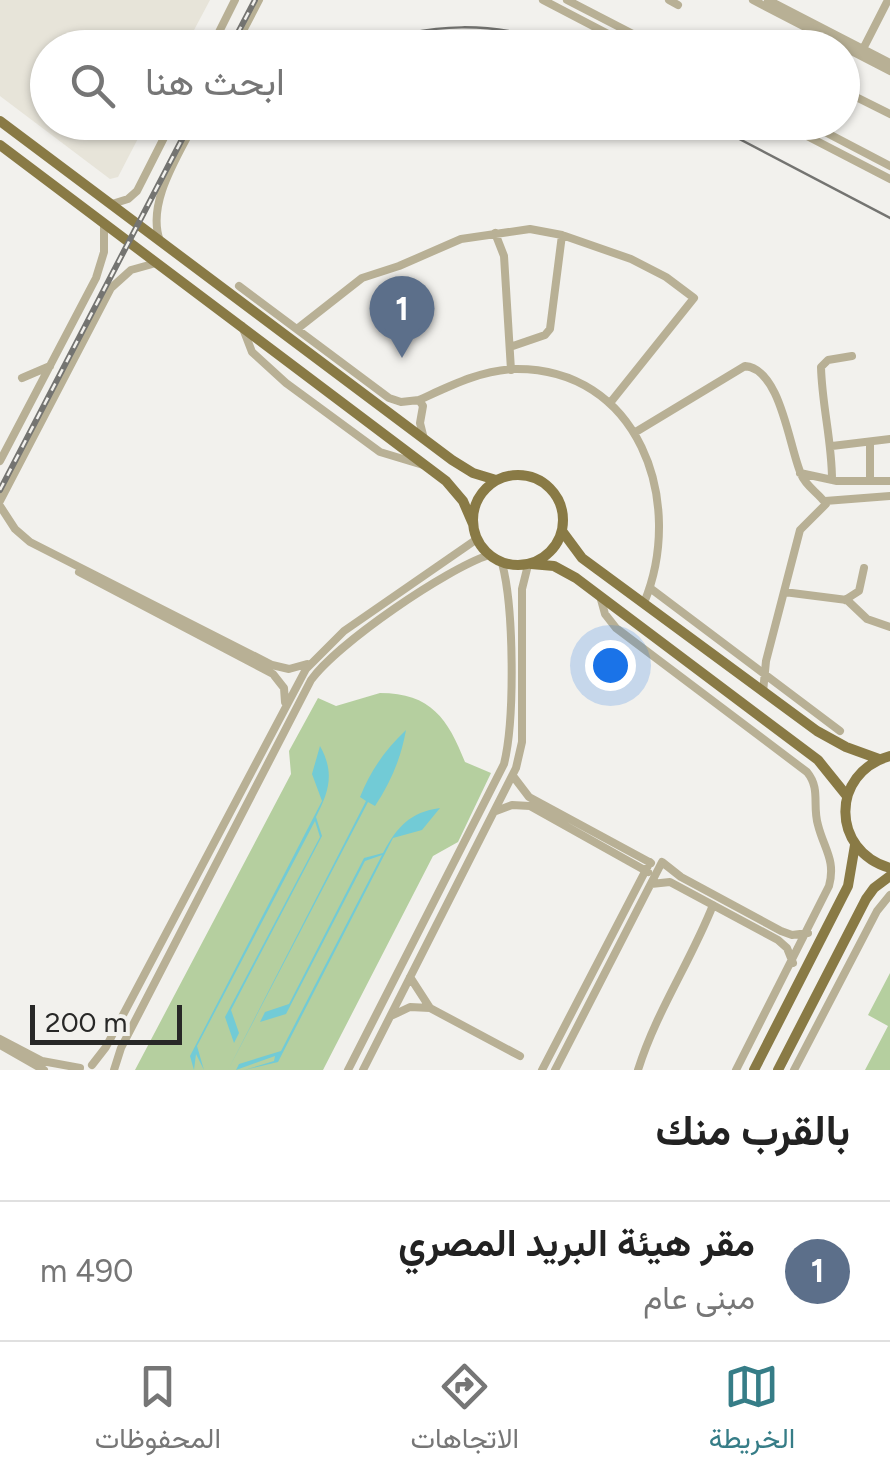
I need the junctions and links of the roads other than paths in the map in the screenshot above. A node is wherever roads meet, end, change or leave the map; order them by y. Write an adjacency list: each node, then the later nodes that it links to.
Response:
1 (235, 0): 11 (street)
2 (259, 0): 12 (street)
3 (543, 0): 10 (street)
4 (669, 0): 9 (street)
5 (753, 0): 15 (street)
6 (768, 0): 16 (street)
7 (888, 0): 18 (street)
8 (569, 1): 10 (street); 14 (street)
9 (678, 5)
10 (565, 11): 13 (street)
11 (219, 30)
12 (243, 30)
13 (601, 30)
14 (625, 30)
15 (812, 30)
16 (826, 30)
17 (860, 47): 18 (street)
18 (863, 49): 20 (street)
19 (860, 55): 21 (street)
20 (890, 63)
21 (890, 70)
22 (860, 99): 23 (street)
23 (890, 114)
24 (0, 121): 29 (main road)
25 (163, 140): 35 (street)
26 (187, 140): 39 (street)
27 (814, 140): 32 (street)
28 (841, 140): 31 (street)
29 (29, 142): 35 (main road)
30 (0, 146): 36 (main road)
31 (854, 147): 32 (street); 33 (street)
32 (848, 158): 34 (street)
33 (890, 166)
34 (890, 179)
35 (111, 204): 39 (main road)
36 (104, 224): 40 (main road); 46 (street)
37 (495, 233): 38 (street); 43 (street); 44 (street)
38 (562, 234): 44 (street); 50 (street)
39 (160, 241): 41 (main road)
40 (156, 264): 42 (main road); 65 (street)
41 (236, 290): 43 (street); 52 (main road)
42 (242, 326): 57 (main road); 57 (street)
43 (297, 329): 49 (street)
44 (510, 347): 47 (street)
45 (852, 356): 55 (street)
46 (50, 366): 48 (street); 56 (street)
47 (511, 370): 49 (street); 50 (street)
48 (22, 378)
49 (419, 400): 52 (street)
50 (610, 403): 51 (street)
51 (634, 434): 58 (street); 74 (street)
52 (424, 438): 59 (main road)
53 (890, 439): 54 (street)
54 (870, 442): 55 (street); 61 (street)
55 (832, 446): 60 (street)
56 (0, 461)
57 (425, 465): 66 (main road)
58 (800, 473): 60 (street); 64 (street)
59 (496, 480): 66 (main road); 67 (main road)
60 (832, 480): 61 (street)
61 (870, 481): 62 (street)
62 (890, 481)
63 (890, 496): 64 (street)
64 (825, 501): 75 (street)
65 (0, 503): 78 (street)
66 (473, 524): 68 (main road)
67 (562, 531): 72 (main road); 79 (main road)
68 (477, 539): 70 (main road); 82 (street)
69 (24, 544): 78 (street)
70 (489, 555): 71 (main road); 114 (street)
71 (502, 563): 72 (main road); 115 (street)
72 (529, 564): 76 (main road); 90 (street)
73 (864, 568): 77 (street)
74 (650, 588): 79 (street); 83 (street)
75 (784, 592): 77 (street); 83 (street)
76 (600, 596): 86 (main road); 87 (street)
77 (845, 600): 81 (street)
78 (143, 602): 80 (street)
79 (644, 603): 84 (main road)
80 (154, 608): 82 (street); 85 (street)
81 (890, 627)
82 (314, 658): 85 (street)
83 (764, 675): 84 (street); 88 (street)
84 (764, 692): 89 (main road)
85 (284, 706): 111 (street)
86 (747, 706): 87 (main road); 91 (main road)
87 (740, 721): 100 (street)
88 (840, 731)
89 (885, 758): 91 (main road)
90 (513, 776): 92 (street); 94 (street)
91 (847, 796): 93 (main road)
92 (496, 811): 94 (street); 102 (street)
93 (855, 845): 95 (main road); 104 (main road)
94 (648, 866): 96 (street); 117 (street)
95 (890, 868)
96 (657, 872): 99 (street); 100 (street); 118 (street)
97 (890, 876): 105 (main road)
98 (890, 896): 106 (street)
99 (713, 905): 101 (street); 119 (street)
100 (808, 934): 101 (street)
101 (793, 963): 103 (street)
102 (410, 977): 107 (street); 108 (street)
103 (780, 986): 104 (main road); 120 (street)
104 (794, 993): 121 (main road)
105 (814, 1000): 106 (main road); 122 (main road)
106 (827, 1007): 123 (street)
107 (430, 1008): 108 (street); 110 (street)
108 (390, 1017): 116 (street)
109 (0, 1042): 112 (street); 113 (street)
110 (520, 1056)
111 (92, 1065): 112 (street); 114 (street)
112 (79, 1069)
113 (44, 1070)
114 (111, 1070)
115 (348, 1070)
116 (363, 1070)
117 (542, 1070)
118 (555, 1070)
119 (638, 1070)
120 (736, 1070)
121 (754, 1070)
122 (778, 1070)
123 (794, 1070)

